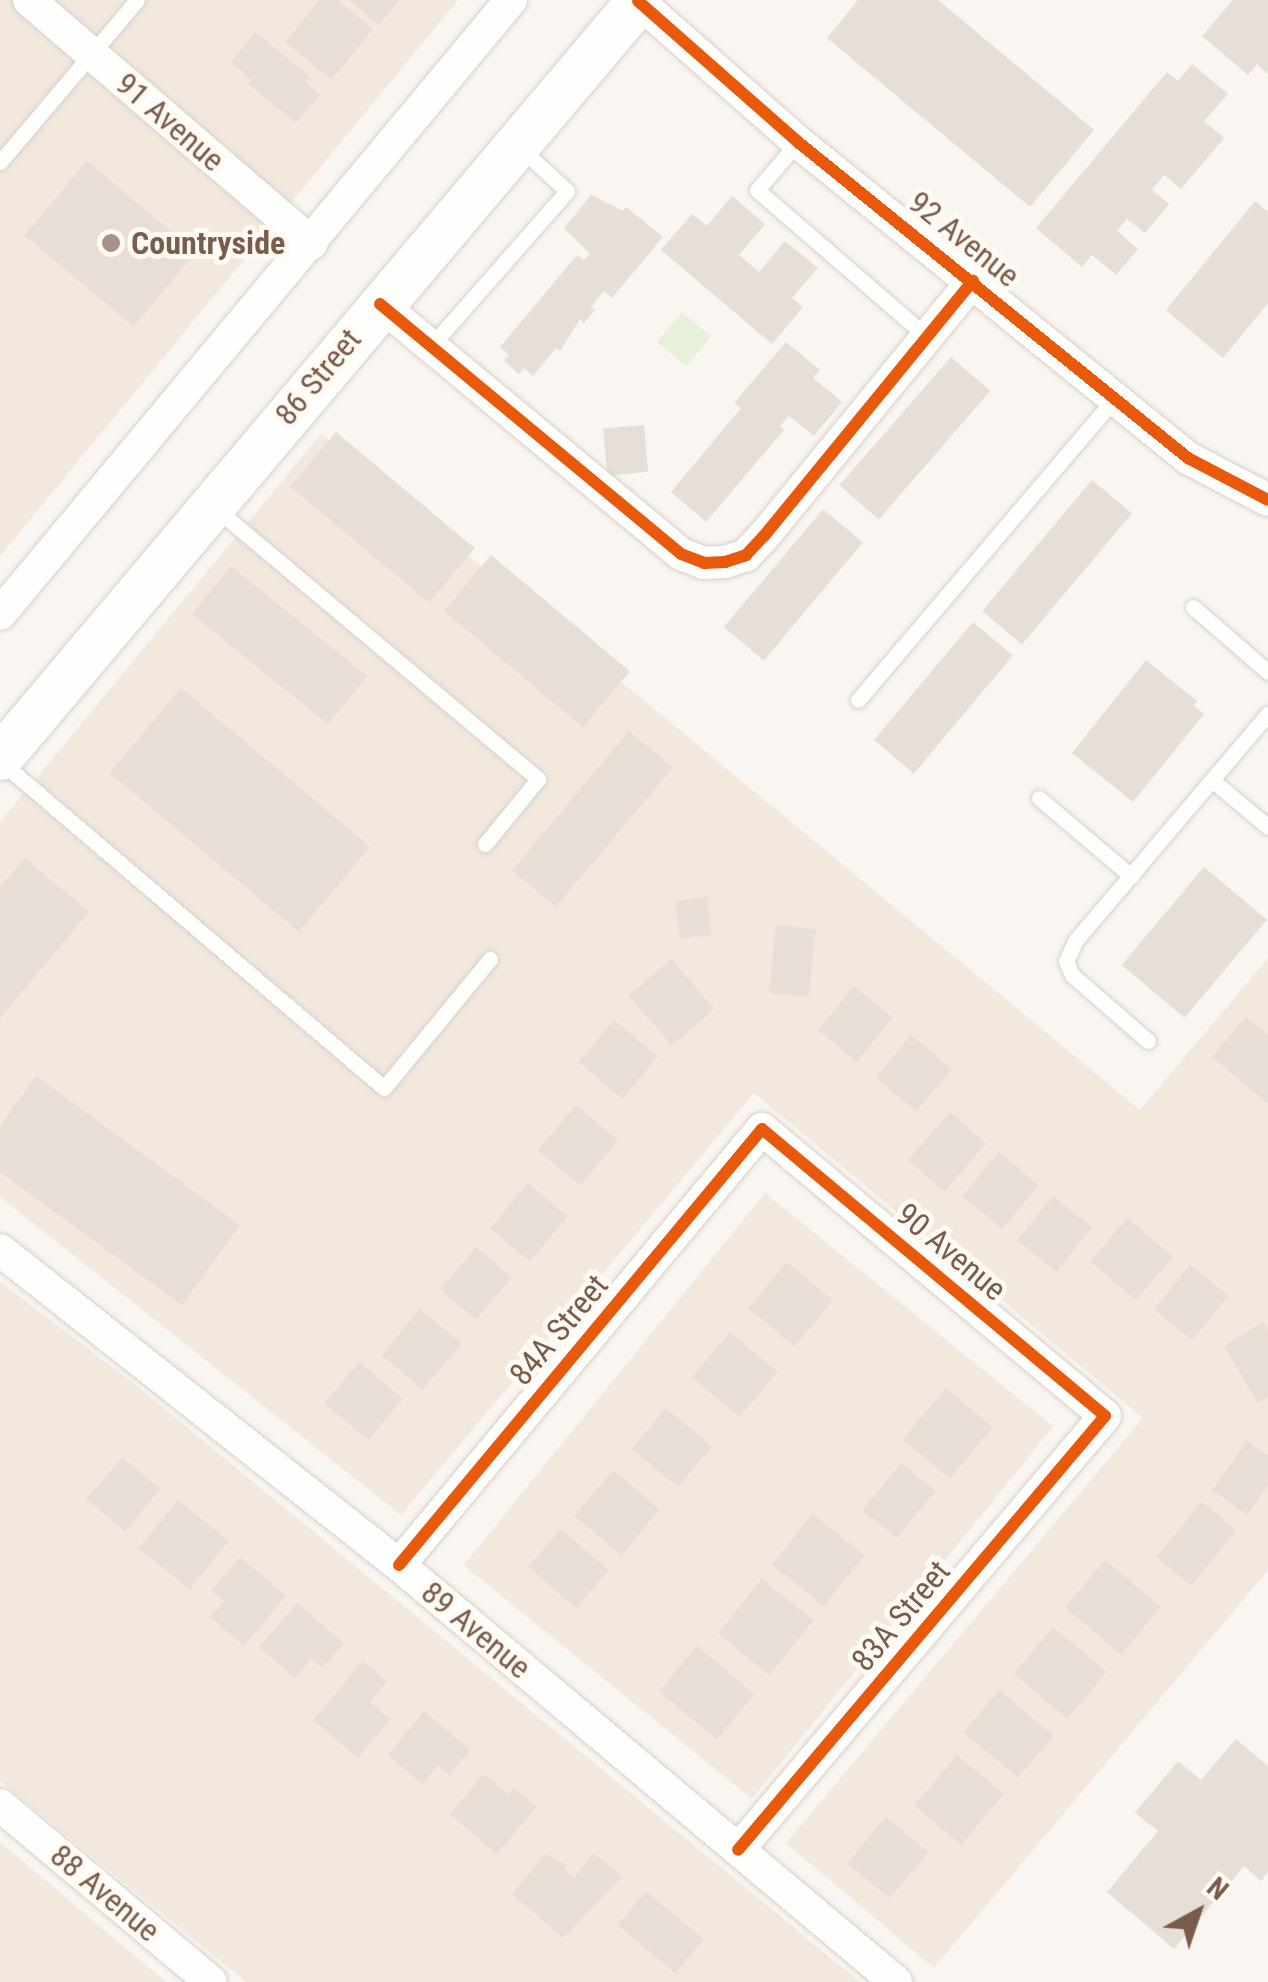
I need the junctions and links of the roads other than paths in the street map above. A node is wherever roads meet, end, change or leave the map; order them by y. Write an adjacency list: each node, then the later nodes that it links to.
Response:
1 (29, 0): 5 (street, 91 Avenue)
2 (137, 0): 5 (lane)
3 (511, 0): 9 (street)
4 (639, 1): 6 (street, 92 Avenue); 7 (main road, 86 Street)
5 (91, 54): 8 (lane); 9 (street, 91 Avenue)
6 (798, 142): 10 (street, 92 Avenue); 12 (lane)
7 (515, 144): 11 (main road, 86 Street); 13 (lane)
8 (0, 162)
9 (312, 243): 18 (street)
10 (973, 281): 12 (street); 14 (street, 92 Avenue)
11 (380, 304): 13 (street); 16 (main road, 86 Street)
12 (926, 336): 13 (street)
13 (431, 346)
14 (1116, 397): 15 (street, 92 Avenue); 20 (lane)
15 (1268, 500)
16 (211, 504): 22 (main road, 86 Street); 26 (lane)
17 (1193, 607): 19 (lane)
18 (0, 614)
19 (1268, 672)
20 (858, 700)
21 (1268, 714): 23 (lane)
22 (0, 759): 28 (lane)
23 (1212, 780): 25 (lane); 27 (lane)
24 (1039, 798): 27 (lane)
25 (1268, 827)
26 (486, 844)
27 (1131, 876): 29 (lane)
28 (490, 959)
29 (1148, 1041)
30 (762, 1129): 32 (street, 90 Avenue); 33 (street, 84A Street)
31 (0, 1250): 33 (street, 89 Avenue)
32 (1105, 1416): 35 (street, 83A Street)
33 (399, 1565): 35 (street, 89 Avenue)
34 (0, 1805): 36 (street, 88 Avenue)
35 (738, 1850): 37 (street, 89 Avenue)
36 (211, 1982)
37 (896, 1982)

